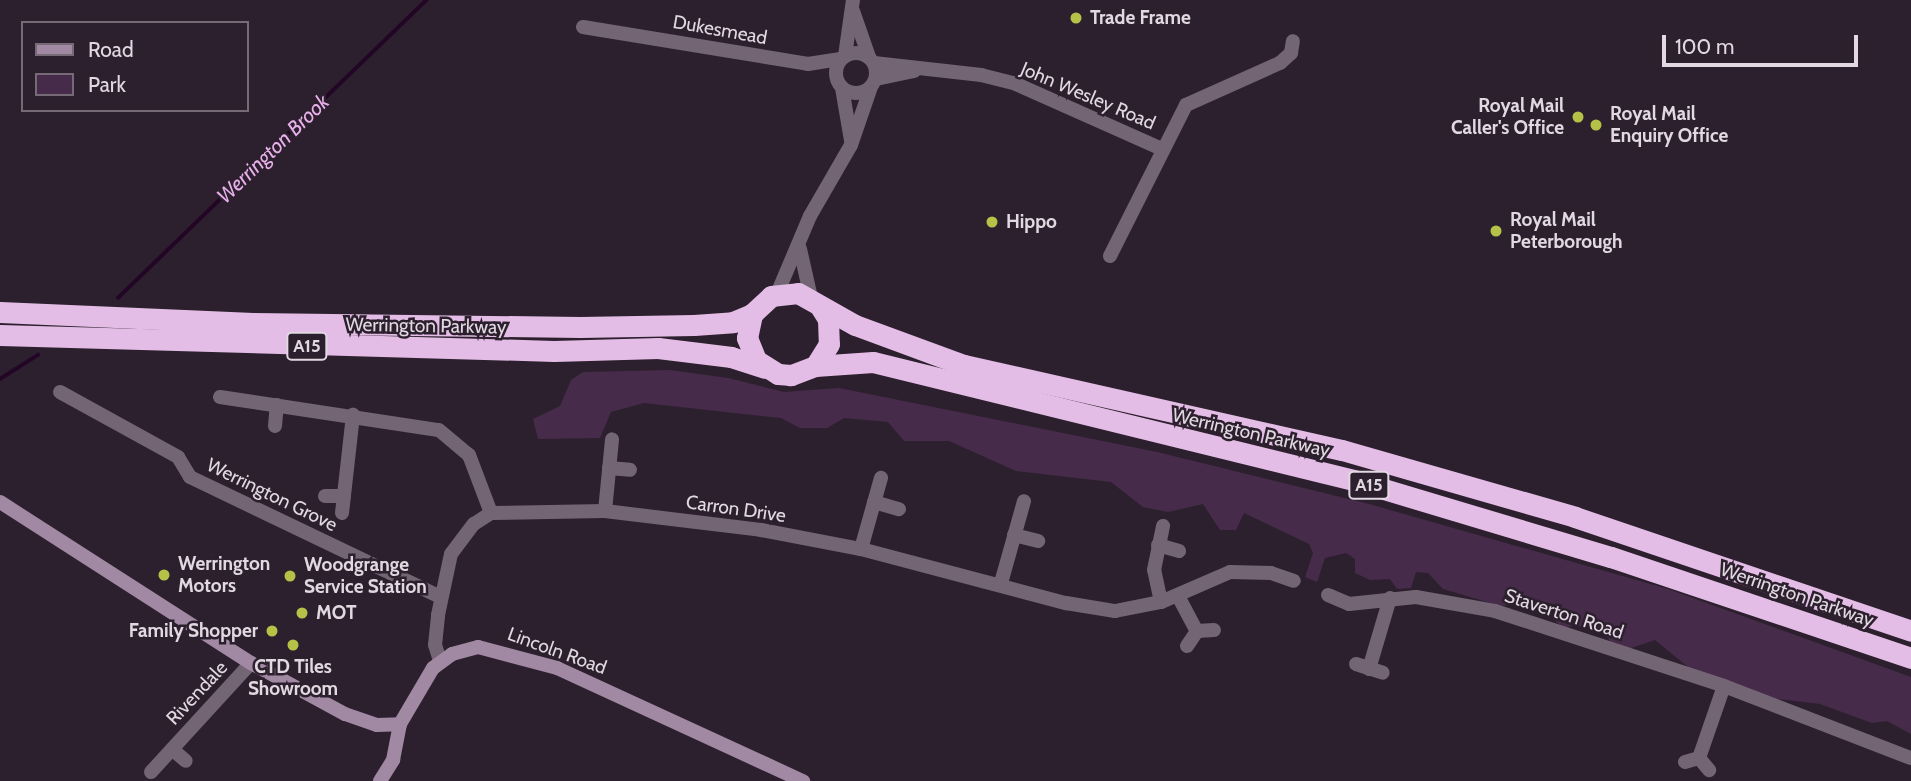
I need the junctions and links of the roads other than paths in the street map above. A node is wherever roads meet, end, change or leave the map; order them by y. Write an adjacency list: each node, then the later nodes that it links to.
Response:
1 (853, 5): 4 (street); 5 (street)
2 (583, 27): 6 (street, Dukesmead)
3 (1293, 41): 11 (street, John Wesley Road)
4 (843, 58): 5 (street); 6 (street, Dukesmead); 9 (street)
5 (871, 60): 7 (street, John Wesley Road); 8 (street)
6 (808, 64): 9 (street, Dukesmead)
7 (915, 70): 8 (street, John Wesley Road); 11 (street, John Wesley Road)
8 (874, 83): 9 (street); 10 (street)
9 (840, 85): 10 (street)
10 (851, 145): 12 (street)
11 (1162, 149): 13 (street, John Wesley Road)
12 (799, 244): 14 (street); 15 (street)
13 (1110, 256)
14 (777, 294): 15 (highway, A15); 17 (highway, A15)
15 (816, 303): 19 (highway); 54 (highway, Werrington Parkway / A15)
16 (0, 312): 17 (highway, Werrington Parkway / A15)
17 (752, 314): 20 (highway)
18 (0, 335): 20 (highway, Werrington Parkway / A15)
19 (815, 366): 20 (highway, A15); 56 (highway, Werrington Parkway / A15)
20 (765, 368)
21 (60, 392): 49 (street, Werrington Grove)
22 (220, 397): 23 (street)
23 (277, 405): 24 (street); 25 (street)
24 (353, 415): 31 (street); 38 (street)
25 (275, 426)
26 (612, 439): 27 (street)
27 (609, 468): 28 (street); 36 (street)
28 (630, 470)
29 (881, 478): 34 (street)
30 (325, 496): 31 (street)
31 (344, 496): 37 (street)
32 (1024, 501): 40 (street)
33 (0, 502): 58 (street)
34 (874, 502): 35 (street); 43 (street)
35 (899, 509)
36 (605, 511): 38 (street, Carron Drive); 43 (street, Carron Drive)
37 (342, 513)
38 (491, 513): 49 (street)
39 (1163, 526): 42 (street)
40 (1014, 535): 41 (street); 46 (street)
41 (1038, 541)
42 (1158, 545): 44 (street); 51 (street)
43 (861, 549): 46 (street, Carron Drive)
44 (1179, 551)
45 (1294, 581): 48 (street, Carron Drive)
46 (1001, 583): 51 (street, Carron Drive)
47 (1328, 595): 50 (street, Staverton Road)
48 (1178, 596): 51 (street, Carron Drive); 53 (street)
49 (441, 597): 57 (street)
50 (1390, 598): 59 (street); 60 (street, Staverton Road)
51 (1161, 602)
52 (1214, 630): 53 (street)
53 (1197, 631): 55 (street)
54 (1911, 631)
55 (1187, 646)
56 (1911, 658)
57 (440, 661): 61 (street); 68 (street, Lincoln Road)
58 (251, 663): 61 (street); 62 (street, Rivendale)
59 (1369, 669)
60 (1724, 686): 63 (street, Staverton Road); 65 (street)
61 (400, 724): 67 (street)
62 (172, 749): 64 (street, Rivendale); 66 (street, Rivendale)
63 (1911, 758)
64 (186, 761)
65 (1709, 771)
66 (151, 772)
67 (380, 781)
68 (803, 781)

